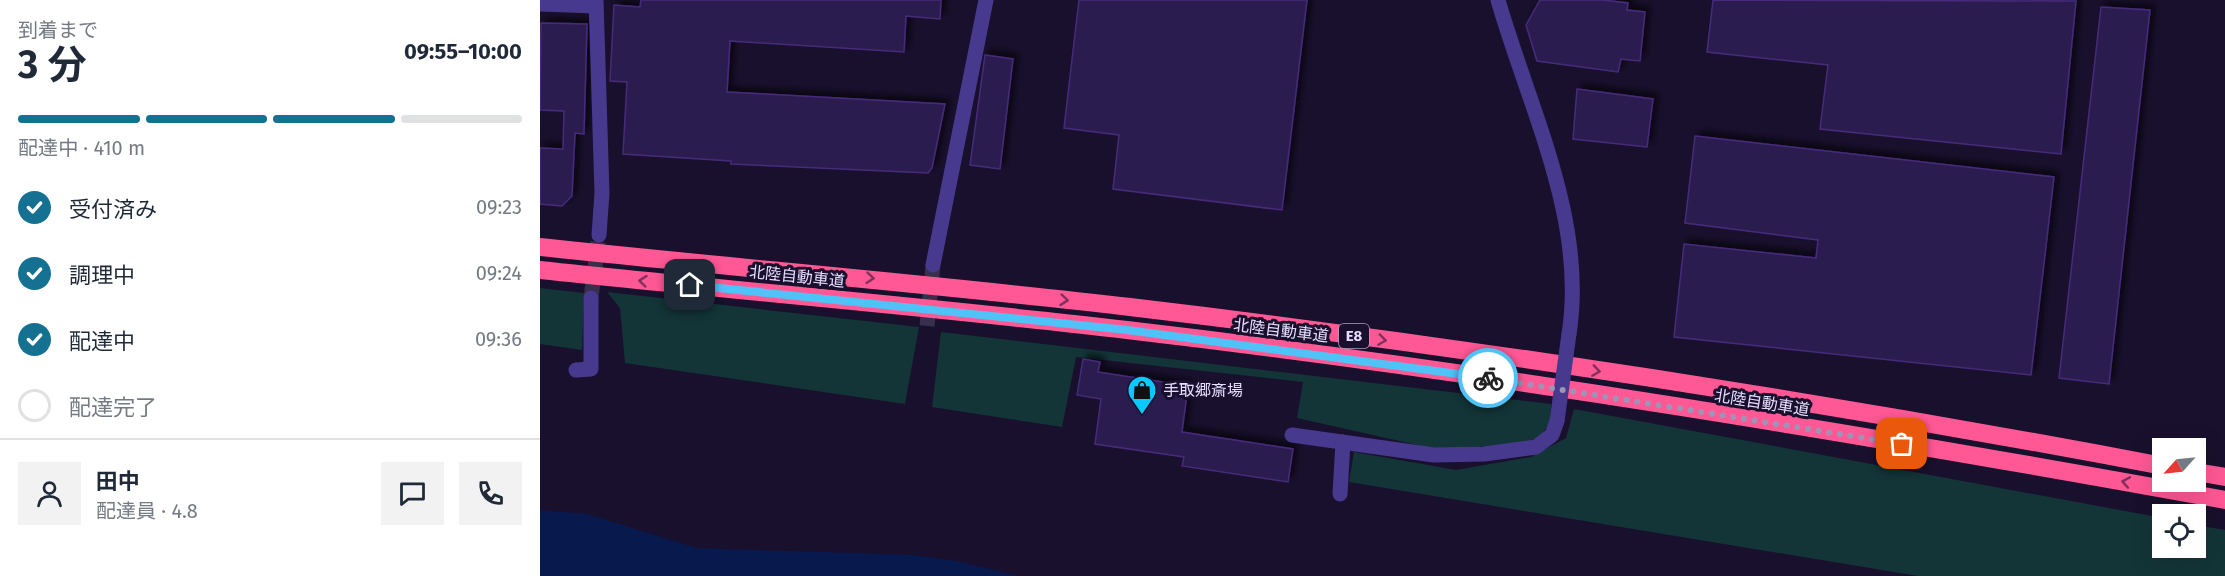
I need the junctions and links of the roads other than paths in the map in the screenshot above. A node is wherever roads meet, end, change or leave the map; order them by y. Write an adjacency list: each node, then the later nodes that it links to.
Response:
1 (986, 0): 7 (street)
2 (1498, 0): 12 (street, bridge)
3 (596, 3): 4 (street); 5 (street)
4 (540, 4)
5 (599, 235)
6 (540, 247): 13 (highway, 北陸自動車道 / E8, one-way to 13)
7 (933, 265)
8 (540, 270): 17 (highway, 北陸自動車道 / E8, one-way to 8)
9 (591, 298): 10 (street)
10 (576, 369)
11 (1292, 435): 12 (street)
12 (1343, 442): 16 (street)
13 (2152, 464)
14 (2206, 474): 15 (highway)
15 (2225, 477)
16 (1340, 494)
17 (2225, 500)

